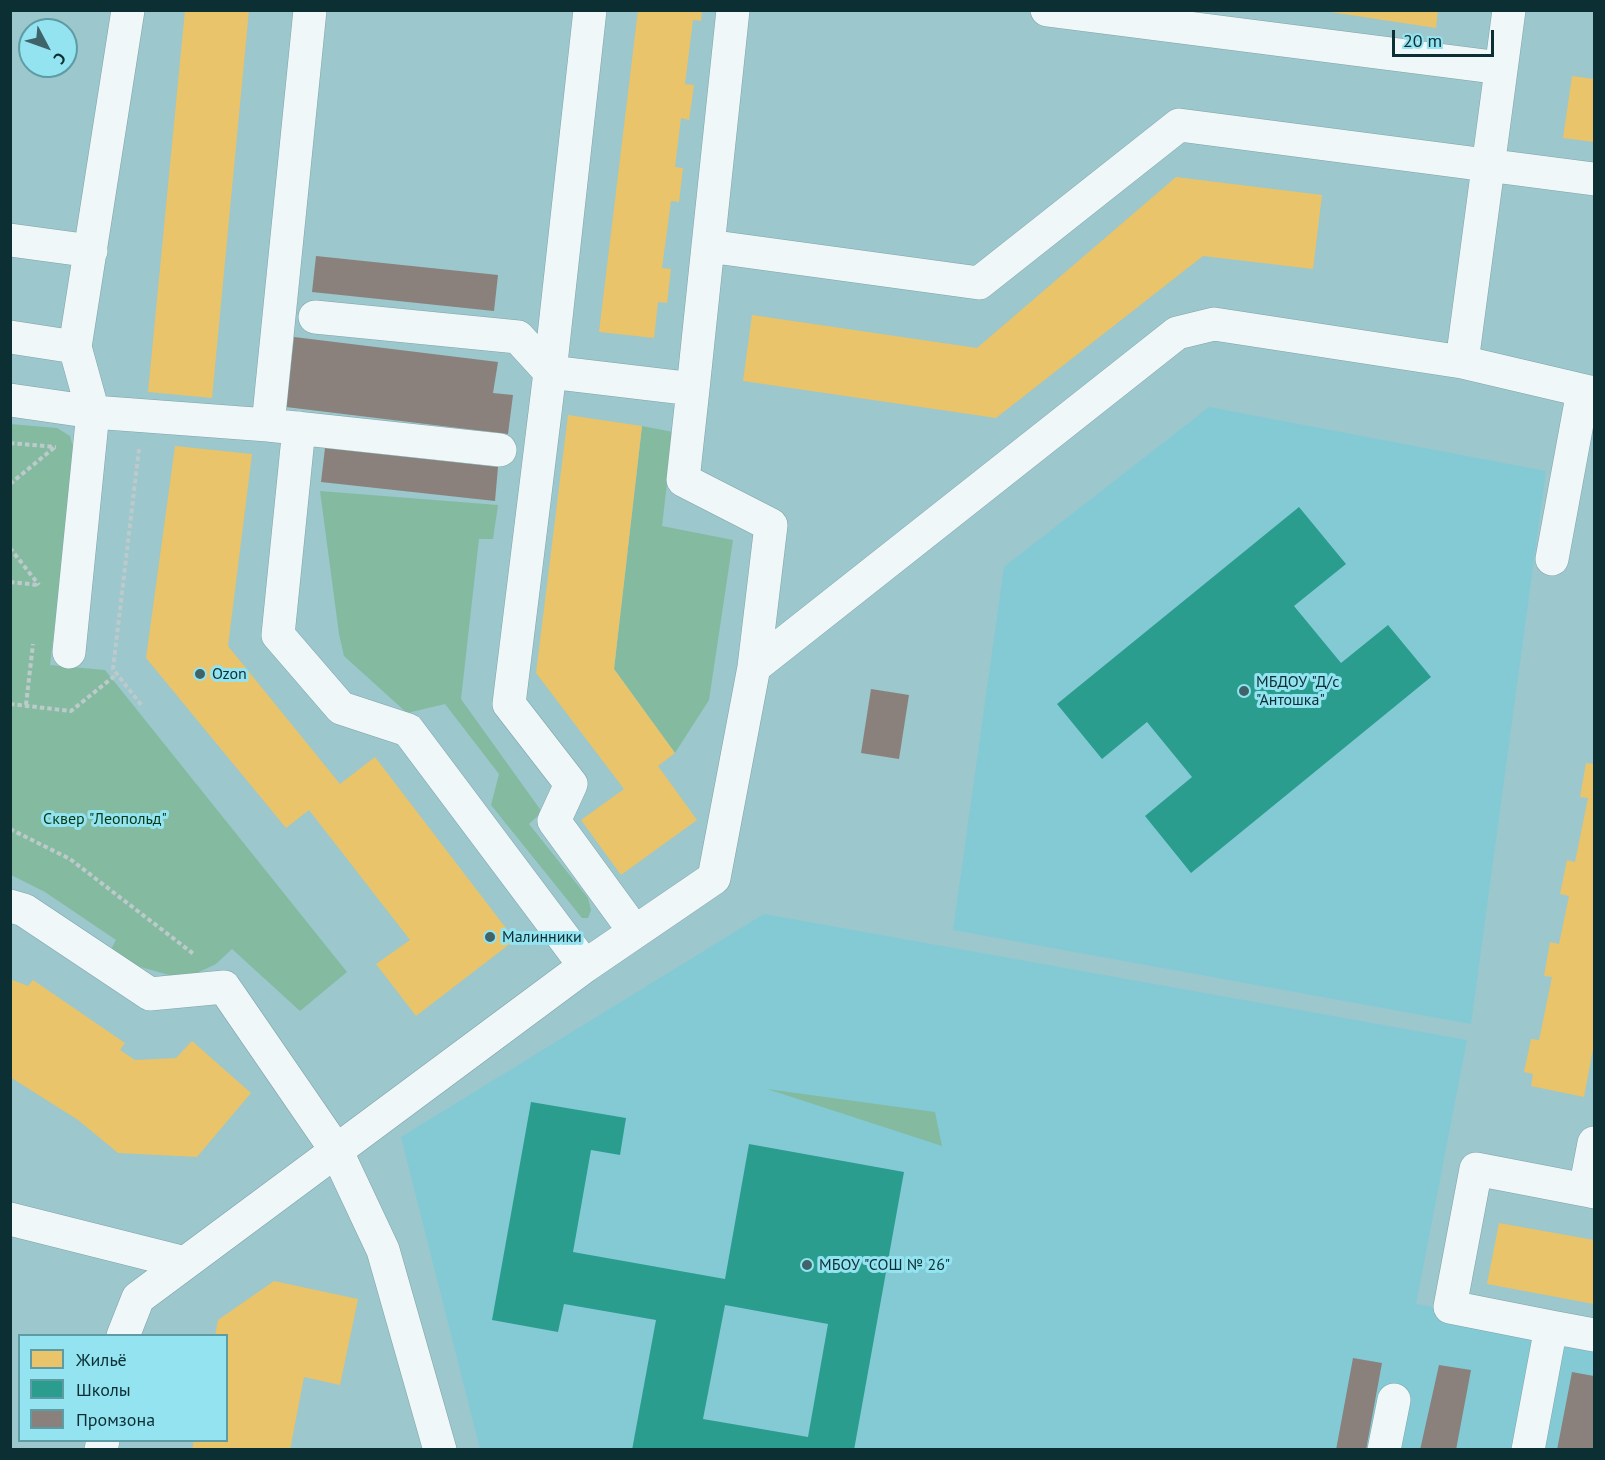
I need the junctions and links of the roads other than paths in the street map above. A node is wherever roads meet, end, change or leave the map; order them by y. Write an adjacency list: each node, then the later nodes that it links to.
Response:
1 (128, 10): 12 (street)
2 (310, 10): 22 (street)
3 (590, 10): 17 (street)
4 (733, 10): 11 (street)
5 (1047, 10): 7 (street)
6 (1509, 10): 7 (street)
7 (1501, 68): 8 (street)
8 (1488, 164): 9 (street); 11 (street); 16 (street)
9 (1594, 179)
10 (10, 240): 12 (street)
11 (708, 246): 18 (street)
12 (91, 251): 15 (street)
13 (315, 317): 17 (street)
14 (10, 337): 15 (street)
15 (75, 347): 21 (street)
16 (1462, 362): 19 (street); 26 (street)
17 (550, 372): 18 (street); 28 (street)
18 (693, 389): 26 (street)
19 (1589, 392): 24 (street)
20 (10, 400): 21 (street)
21 (93, 412): 22 (street); 25 (street)
22 (284, 426): 23 (street); 29 (street)
23 (500, 450)
24 (1552, 559)
25 (69, 652)
26 (753, 668): 28 (street)
27 (10, 906): 31 (street)
28 (635, 932): 29 (street)
29 (585, 966): 31 (street)
30 (1594, 1143): 32 (street)
31 (336, 1150): 34 (street); 39 (street)
32 (1590, 1191): 35 (street)
33 (10, 1219): 34 (street)
34 (185, 1263): 36 (street)
35 (1551, 1327): 37 (street); 41 (street)
36 (123, 1334)
37 (1594, 1335)
38 (1394, 1400): 40 (street)
39 (440, 1449)
40 (1384, 1449)
41 (1528, 1449)

